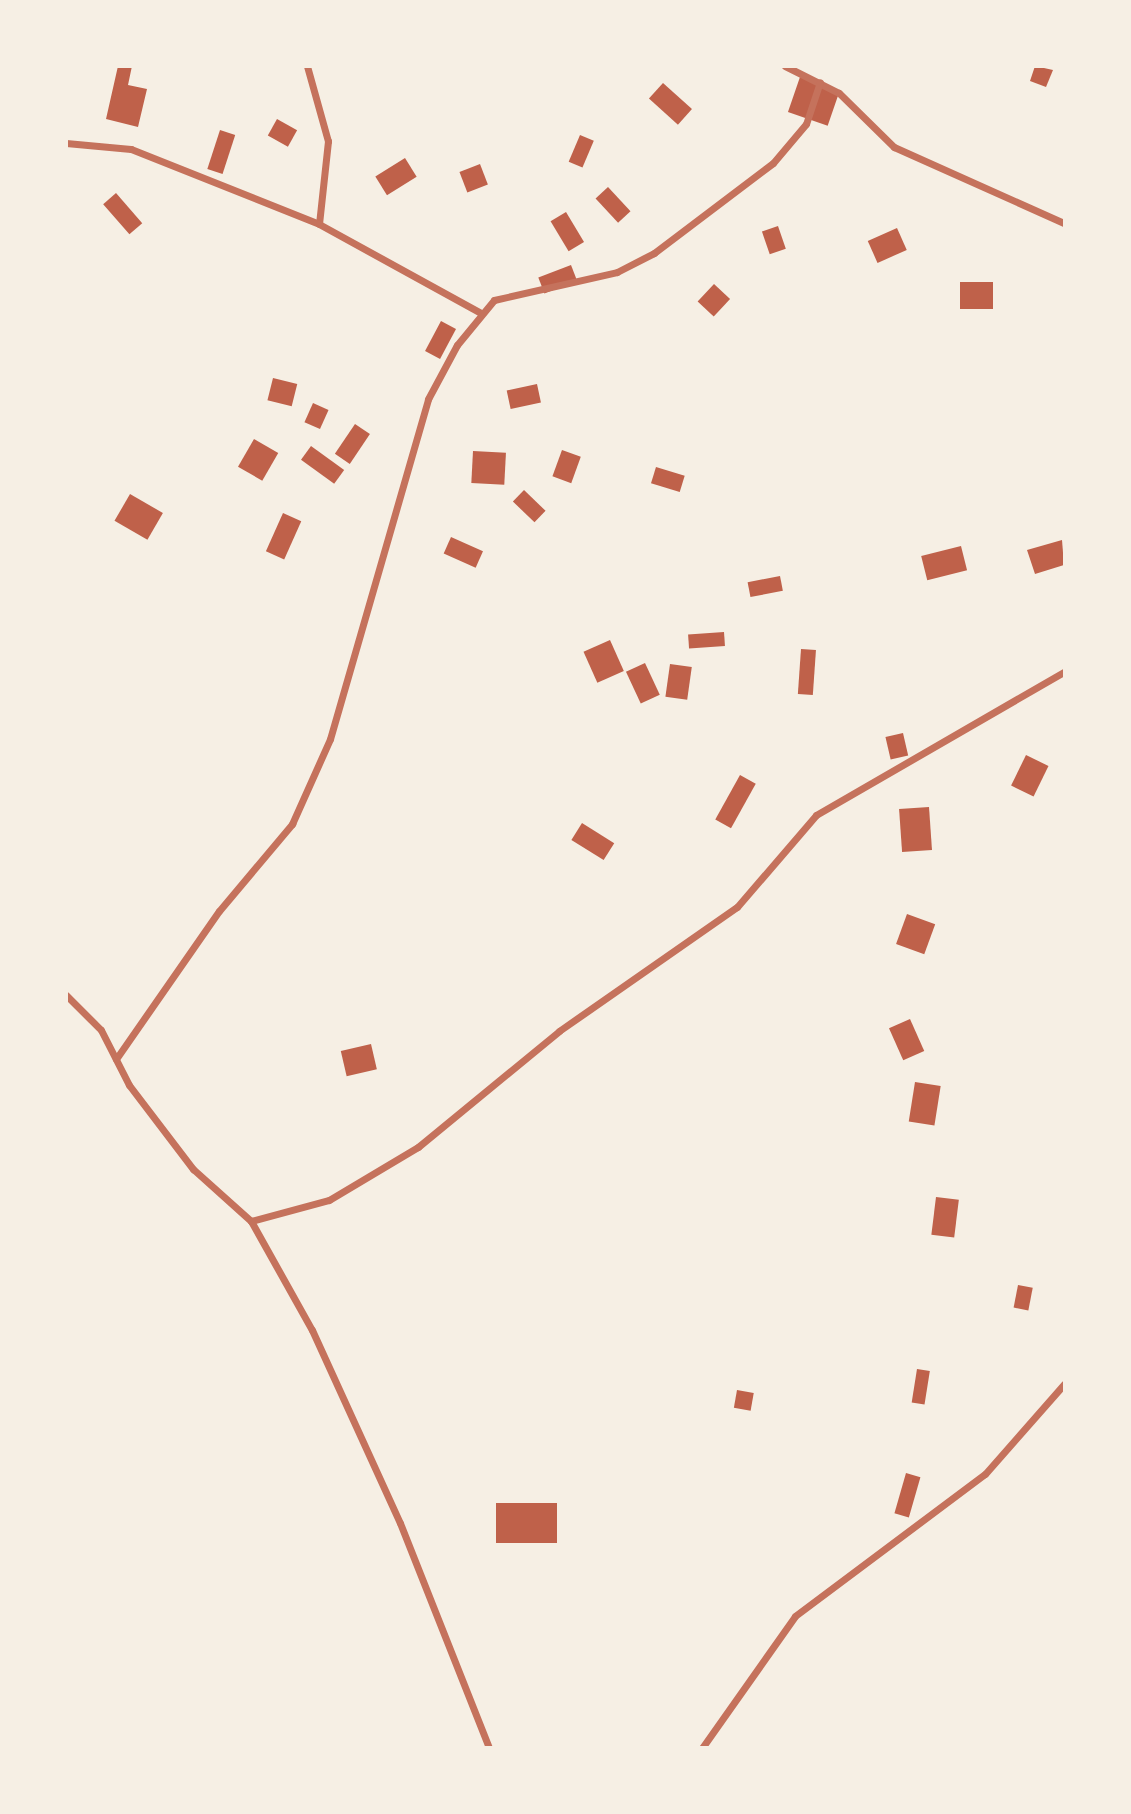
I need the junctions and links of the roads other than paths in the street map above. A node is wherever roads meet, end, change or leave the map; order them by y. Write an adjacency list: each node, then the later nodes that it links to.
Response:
1 (307, 66): 6 (street)
2 (785, 66): 3 (street)
3 (820, 82): 5 (street); 7 (street)
4 (66, 143): 6 (street)
5 (1065, 223)
6 (319, 224): 7 (street)
7 (481, 313): 10 (street)
8 (1065, 672): 11 (street)
9 (66, 995): 10 (street)
10 (116, 1059): 11 (street)
11 (251, 1221): 13 (street)
12 (1065, 1384): 14 (street)
13 (489, 1748)
14 (702, 1748)

